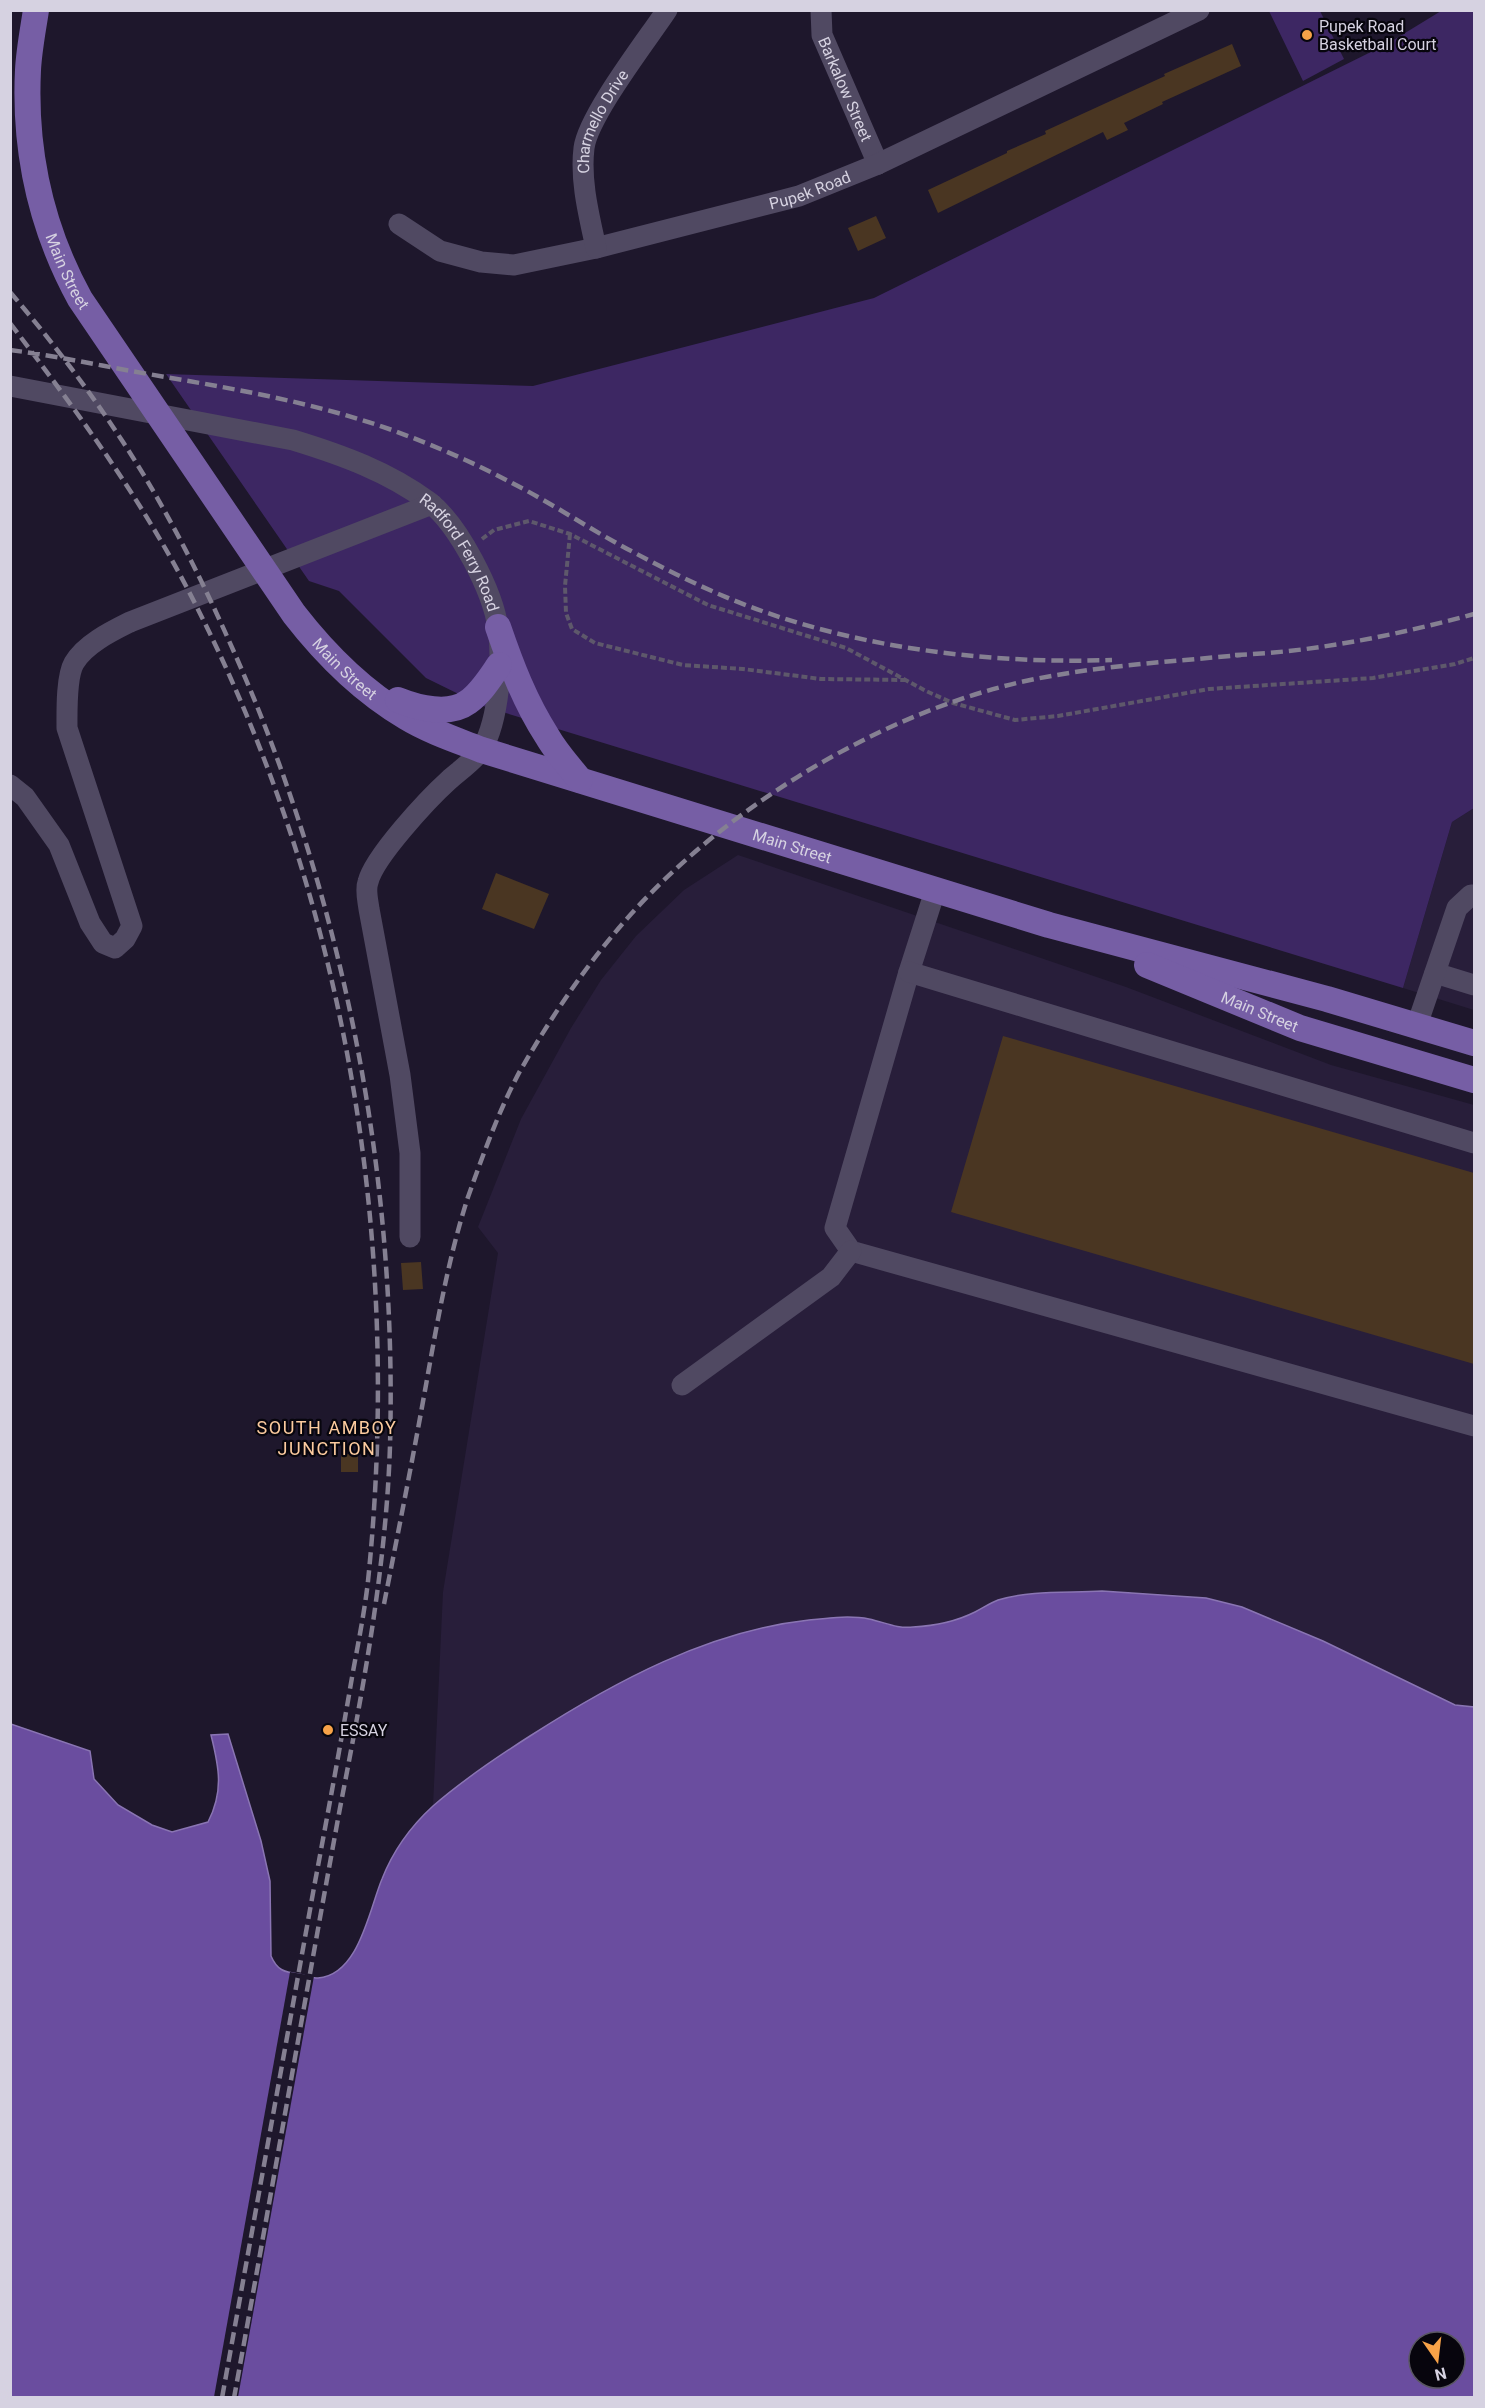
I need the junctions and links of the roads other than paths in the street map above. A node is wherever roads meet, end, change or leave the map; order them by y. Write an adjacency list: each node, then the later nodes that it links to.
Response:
1 (36, 10): 12 (main road, Main Street)
2 (667, 10): 7 (street, Charmello Drive)
3 (821, 10): 5 (street, Barkalow Street)
4 (1199, 10): 5 (street, Pupek Road)
5 (878, 164): 7 (street, Pupek Road)
6 (399, 224): 7 (street, Pupek Road)
7 (596, 248)
8 (10, 386): 9 (street, Radford Ferry Road)
9 (432, 504): 10 (street, Radford Ferry Road); 15 (street)
10 (498, 627): 11 (street, Radford Ferry Road); 14 (main road)
11 (499, 665): 12 (main road); 13 (street, Radford Ferry Road)
12 (367, 689): 13 (main road, Main Street)
13 (482, 750): 14 (main road, Main Street); 26 (street)
14 (580, 780): 16 (main road, Main Street)
15 (10, 785)
16 (935, 891): 18 (main road, Main Street); 19 (street)
17 (1473, 891): 20 (street)
18 (1049, 925): 22 (main road, Main Street); 24 (main road, Main Street)
19 (909, 972): 25 (street); 27 (street)
20 (1435, 973): 21 (street); 22 (street)
21 (1474, 985)
22 (1417, 1025): 23 (main road, Main Street)
23 (1474, 1043)
24 (1474, 1080)
25 (1474, 1143)
26 (410, 1237)
27 (851, 1251): 28 (street); 29 (street)
28 (682, 1385)
29 (1474, 1426)

